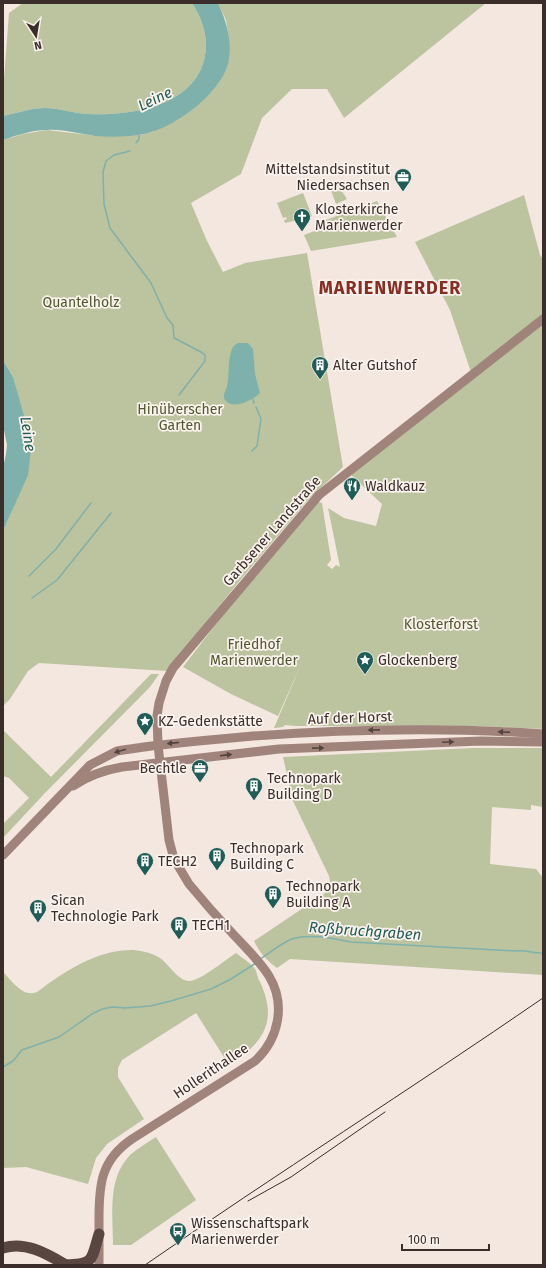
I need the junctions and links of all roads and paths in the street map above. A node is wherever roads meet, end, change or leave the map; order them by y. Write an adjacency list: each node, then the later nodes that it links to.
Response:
1 (543, 319): 4 (street, Garbsener Landstraße)
2 (543, 734): 4 (street, Auf der Horst, one-way to 4)
3 (543, 742): 5 (street, Auf der Horst, one-way to 3)
4 (158, 745): 5 (street, Garbsener Landstraße); 6 (street, one-way to 6)
5 (160, 762): 6 (street); 8 (street, Hollerithallee)
6 (52, 804): 7 (street)
7 (3, 855)
8 (99, 1234): 10 (highway); 11 (street, Hollerithallee)
9 (3, 1248): 10 (highway)
10 (66, 1265)
11 (100, 1265)

